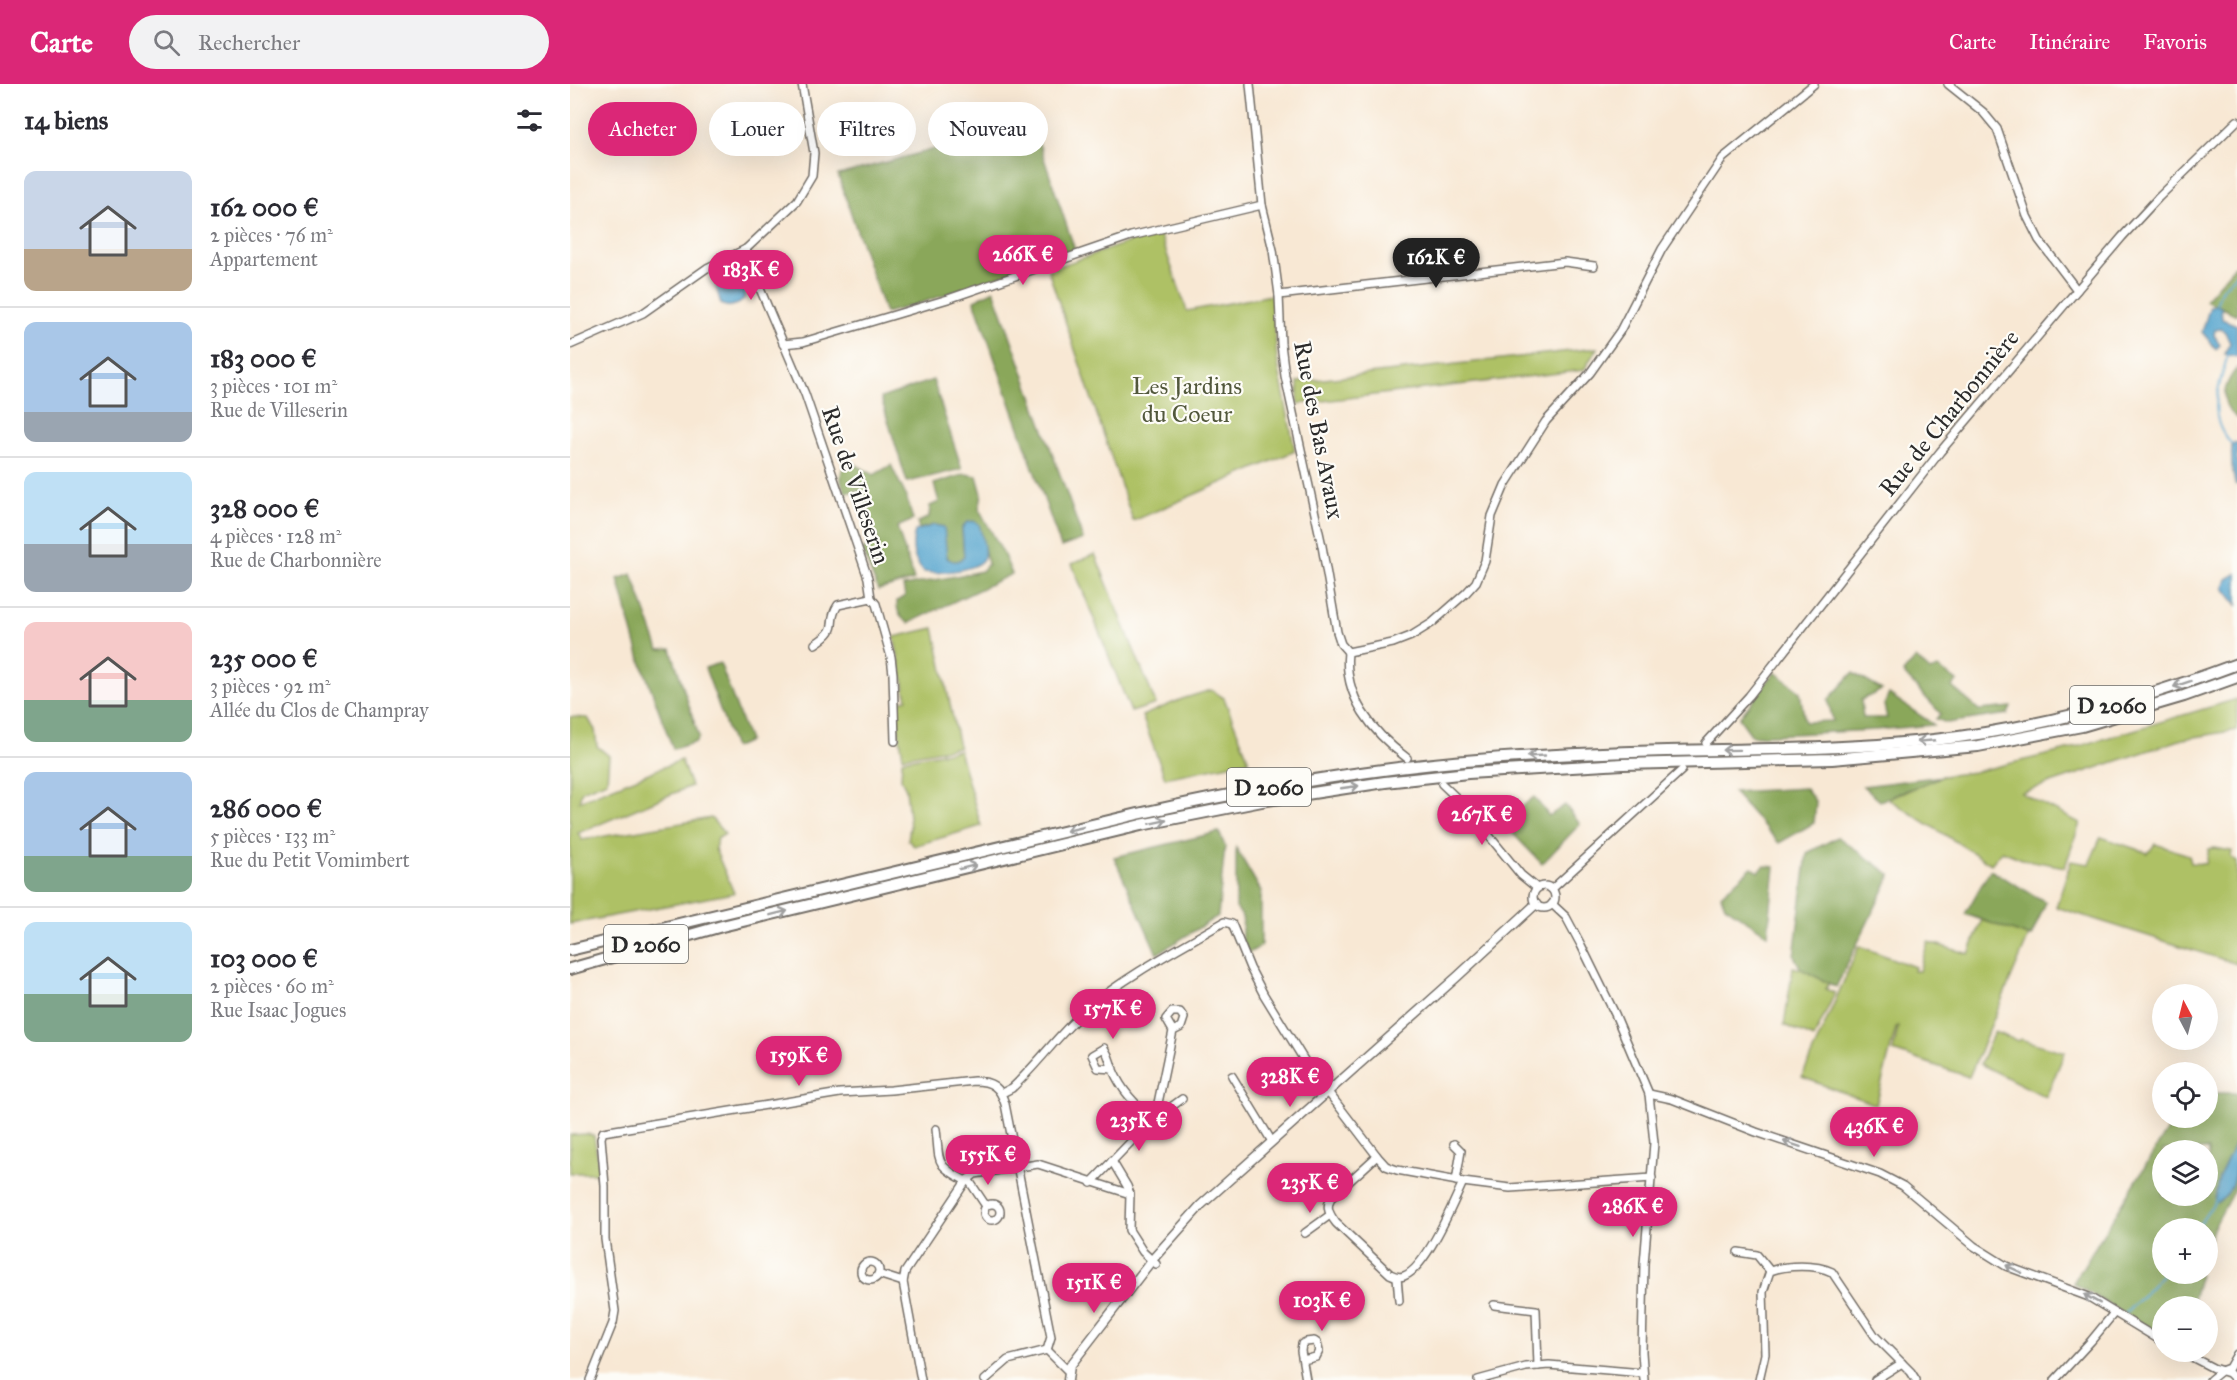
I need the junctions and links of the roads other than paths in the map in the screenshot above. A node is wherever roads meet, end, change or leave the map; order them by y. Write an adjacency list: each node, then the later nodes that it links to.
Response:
1 (802, 84): 7 (street)
2 (1250, 84): 6 (street, Rue des Bas Avaux)
3 (1814, 84): 15 (street)
4 (1948, 84): 9 (street)
5 (2237, 121): 9 (street, Rue de Charbonnière)
6 (1262, 205): 10 (street, Rue des Bas Avaux); 11 (street)
7 (746, 249): 11 (street, Rue de Villeserin); 12 (street)
8 (1594, 266): 10 (street)
9 (2077, 290): 19 (street, Rue de Charbonnière)
10 (1279, 295): 15 (street, Rue des Bas Avaux)
11 (783, 344): 13 (street, Rue de Villeserin)
12 (570, 345)
13 (871, 598): 14 (street); 18 (street, Rue de Villeserin)
14 (815, 644)
15 (1348, 652): 20 (street, Rue des Bas Avaux)
16 (2237, 664): 28 (highway, D 2060, one-way to 28)
17 (2237, 677): 27 (highway, D 2060, one-way to 17)
18 (895, 741)
19 (1706, 743)
20 (1407, 758)
21 (1683, 770): 24 (street)
22 (1442, 784): 23 (street)
23 (1537, 888): 24 (street); 25 (street)
24 (1552, 889): 26 (street)
25 (1536, 904): 26 (street); 35 (street)
26 (1552, 904): 36 (street)
27 (722, 926): 29 (highway, D 2060); 30 (highway)
28 (570, 948)
29 (570, 962)
30 (570, 969)
31 (1173, 1031): 38 (street)
32 (1113, 1069): 38 (street)
33 (1233, 1076): 40 (street)
34 (1002, 1093): 35 (street); 44 (street); 72 (street)
35 (1327, 1093): 40 (street); 42 (street)
36 (1649, 1094): 45 (street); 61 (street, one-way to 36)
37 (1182, 1099): 38 (street)
38 (1153, 1118): 43 (street)
39 (936, 1130): 46 (street)
40 (1271, 1140): 54 (street)
41 (1454, 1144): 47 (street)
42 (1377, 1156): 47 (street); 51 (street)
43 (1112, 1161): 48 (street); 49 (street)
44 (1017, 1168): 46 (street); 48 (street); 63 (street)
45 (1652, 1178): 47 (street); 71 (street)
46 (967, 1180): 50 (street); 58 (street)
47 (1460, 1181): 57 (street)
48 (1091, 1183): 49 (street)
49 (1130, 1194): 54 (street)
50 (986, 1206)
51 (1330, 1215): 52 (street); 57 (street)
52 (1305, 1233)
53 (1738, 1252): 55 (street)
54 (1154, 1262): 70 (street)
55 (1770, 1271): 67 (street); 77 (street)
56 (878, 1275): 58 (street)
57 (1397, 1277): 59 (street)
58 (903, 1282): 73 (street)
59 (1399, 1301)
60 (1494, 1305): 68 (street)
61 (2114, 1313): 62 (street); 80 (street)
62 (2152, 1335)
63 (1047, 1350): 70 (street); 74 (street)
64 (2237, 1354): 69 (street)
65 (1303, 1360): 75 (street)
66 (2203, 1362): 69 (street)
67 (1902, 1363): 78 (street); 79 (street)
68 (1538, 1366): 71 (street); 76 (street)
69 (2221, 1371): 81 (street); 82 (street)
70 (1068, 1376)
71 (1644, 1377)
72 (590, 1380)
73 (921, 1380)
74 (985, 1380)
75 (1306, 1380)
76 (1478, 1380)
77 (1759, 1380)
78 (1875, 1380)
79 (1916, 1380)
80 (2055, 1380)
81 (2210, 1380)
82 (2235, 1380)

